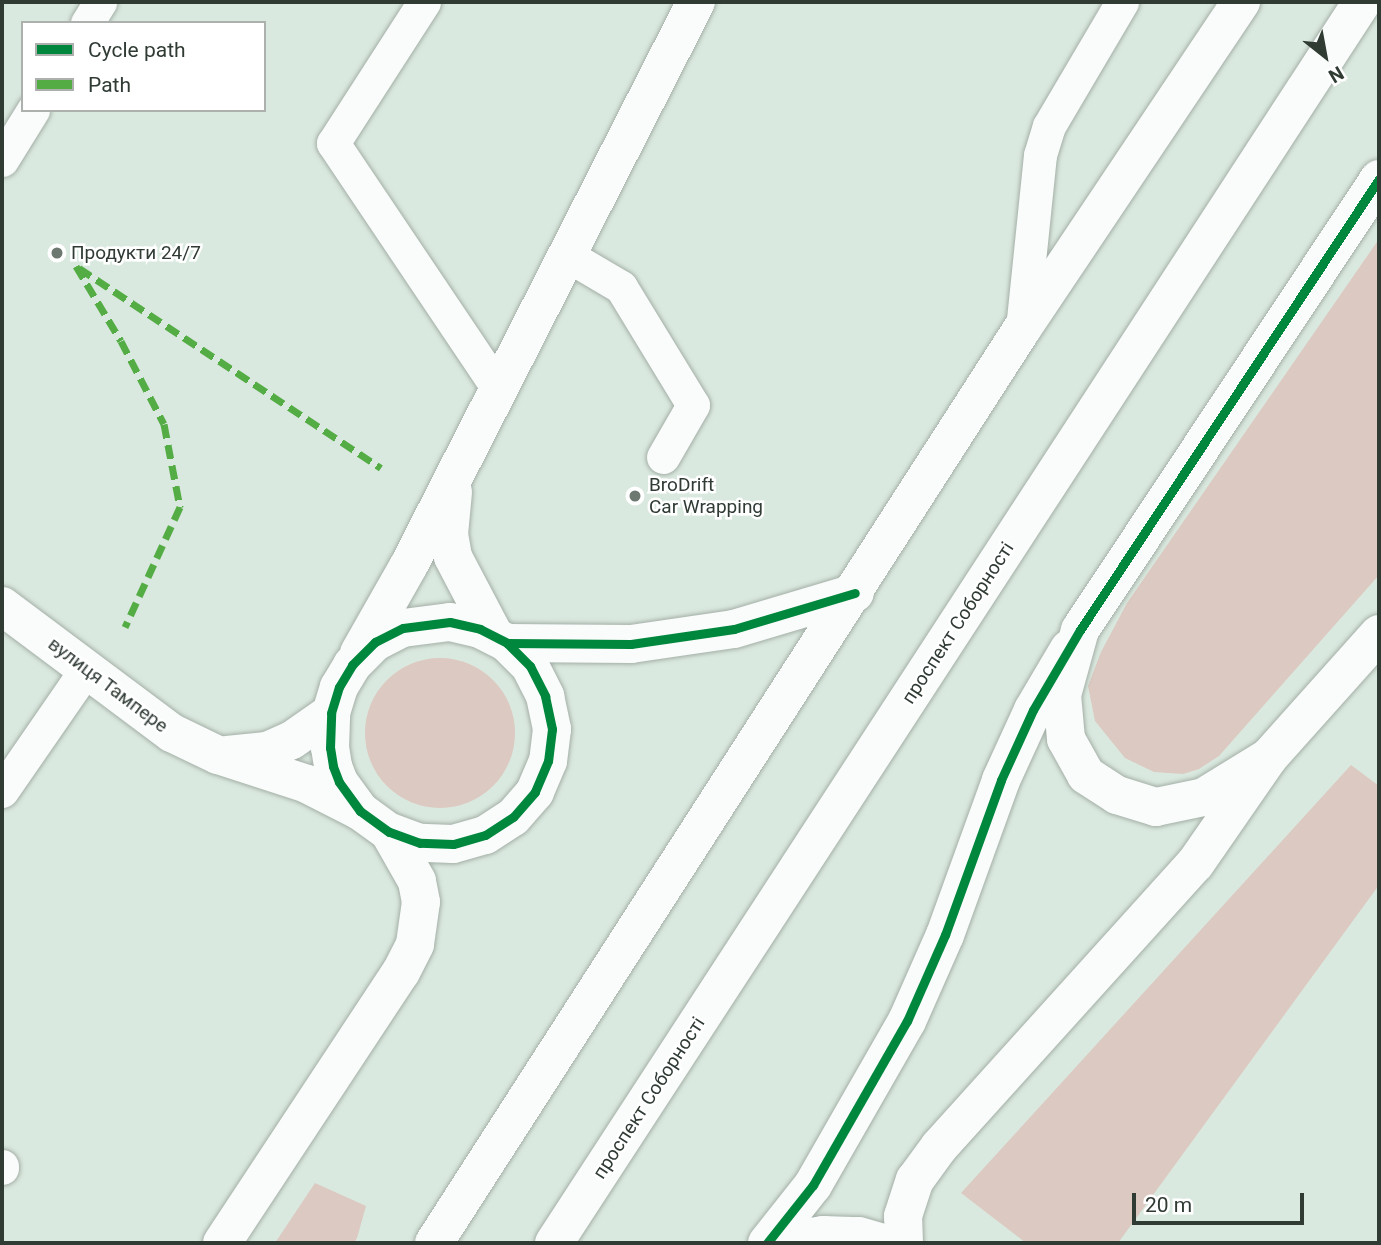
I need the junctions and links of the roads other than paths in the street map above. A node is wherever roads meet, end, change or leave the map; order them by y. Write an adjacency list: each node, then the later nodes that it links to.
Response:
1 (100, 2): 7 (lane)
2 (424, 2): 13 (lane)
3 (696, 2): 11 (main road)
4 (1122, 2): 12 (lane)
5 (1241, 2): 12 (main road)
6 (1362, 2): 30 (main road, проспект Соборності)
7 (88, 21)
8 (32, 112): 9 (lane)
9 (2, 160)
10 (1379, 179): 18 (main road)
11 (565, 254): 13 (main road); 14 (lane)
12 (1022, 329): 16 (main road)
13 (498, 389): 15 (main road)
14 (663, 457)
15 (455, 473): 20 (main road); 21 (main road)
16 (855, 593): 20 (main road); 29 (main road)
17 (2, 606): 22 (main road, вулиця Тампере)
18 (1080, 630): 25 (main road); 31 (main road)
19 (1379, 634): 25 (main road)
20 (500, 639): 21 (main road); 27 (main road)
21 (352, 665): 23 (main road)
22 (87, 668): 24 (main road, вулиця Тампере); 26 (lane)
23 (331, 713): 24 (main road); 27 (main road)
24 (218, 755): 27 (main road, вулиця Тампере)
25 (1269, 757): 33 (main road)
26 (2, 791)
27 (374, 822): 28 (main road)
28 (222, 1243)
29 (434, 1243)
30 (554, 1243)
31 (769, 1243): 32 (main road)
32 (884, 1243)
33 (904, 1243)

